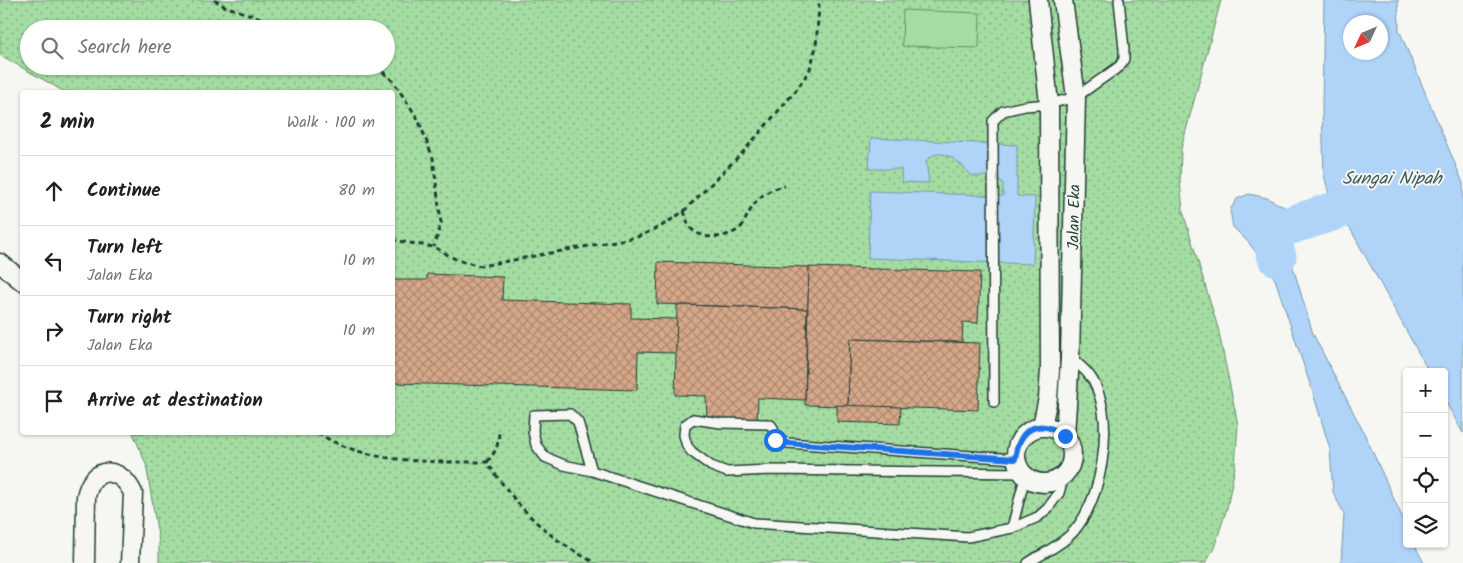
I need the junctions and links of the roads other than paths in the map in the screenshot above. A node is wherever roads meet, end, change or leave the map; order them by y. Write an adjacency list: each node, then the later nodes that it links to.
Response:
1 (1038, 0): 5 (street, Jalan Eka)
2 (1063, 0): 4 (street, Jalan Eka)
3 (1119, 0): 4 (lane)
4 (1076, 97): 5 (lane); 8 (street, Jalan Eka)
5 (1049, 104): 9 (lane); 10 (street, Jalan Eka)
6 (0, 263): 7 (street)
7 (20, 279)
8 (1070, 358): 11 (street, Jalan Eka); 18 (lane)
9 (994, 402)
10 (1042, 426): 11 (street); 12 (street)
11 (1065, 436): 14 (street, Jalan Eka)
12 (1021, 470): 12 (lane); 14 (street); 15 (lane)
13 (592, 471): 13 (lane); 15 (lane)
14 (1064, 475): 15 (lane)
15 (1012, 528)
16 (85, 563): 17 (street)
17 (130, 563)
18 (1028, 563)

